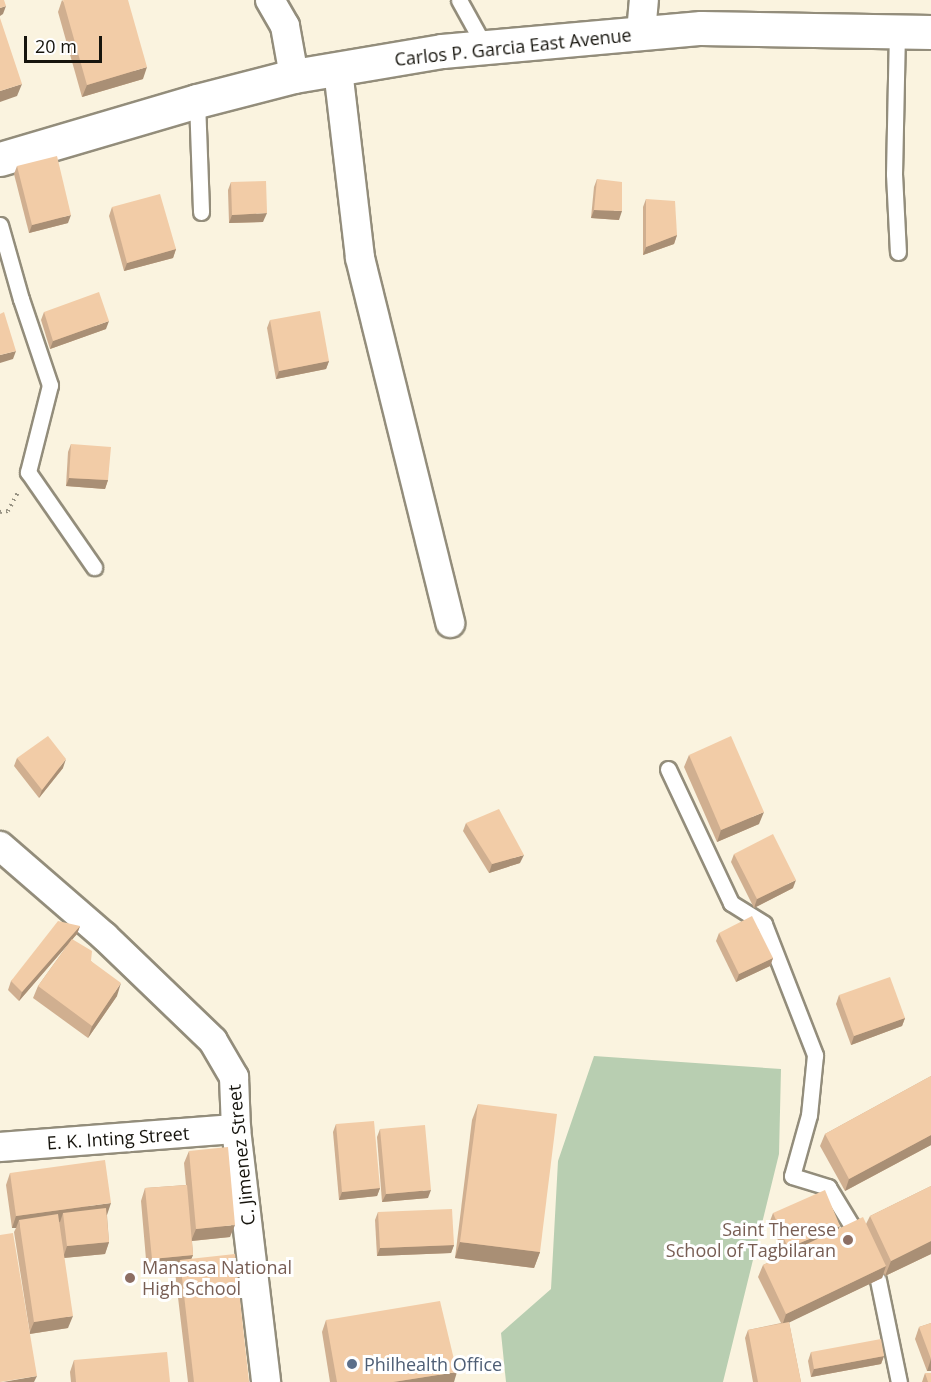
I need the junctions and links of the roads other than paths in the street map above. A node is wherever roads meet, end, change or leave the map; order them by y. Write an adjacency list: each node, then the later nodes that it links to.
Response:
1 (459, 0): 7 (lane)
2 (644, 0): 6 (street)
3 (274, 3): 9 (street)
4 (897, 31): 5 (main road, Carlos P. Garcia East Avenue); 6 (main road, Carlos P. Garcia East Avenue); 14 (lane)
5 (931, 32)
6 (641, 33): 7 (main road, Carlos P. Garcia East Avenue)
7 (485, 48): 8 (main road, Carlos P. Garcia East Avenue)
8 (338, 70): 9 (main road, Carlos P. Garcia East Avenue); 16 (street)
9 (294, 76): 10 (main road, Carlos P. Garcia East Avenue)
10 (196, 101): 11 (main road, Carlos P. Garcia East Avenue); 12 (lane)
11 (0, 159)
12 (201, 212)
13 (0, 225): 15 (lane)
14 (898, 252)
15 (94, 567)
16 (450, 623)
17 (668, 769): 21 (lane)
18 (0, 846): 19 (street, C. Jimenez Street)
19 (236, 1129): 20 (street, E. K. Inting Street); 23 (street, C. Jimenez Street)
20 (0, 1147)
21 (855, 1231)
22 (878, 1280): 24 (lane)
23 (266, 1382)
24 (899, 1382)

